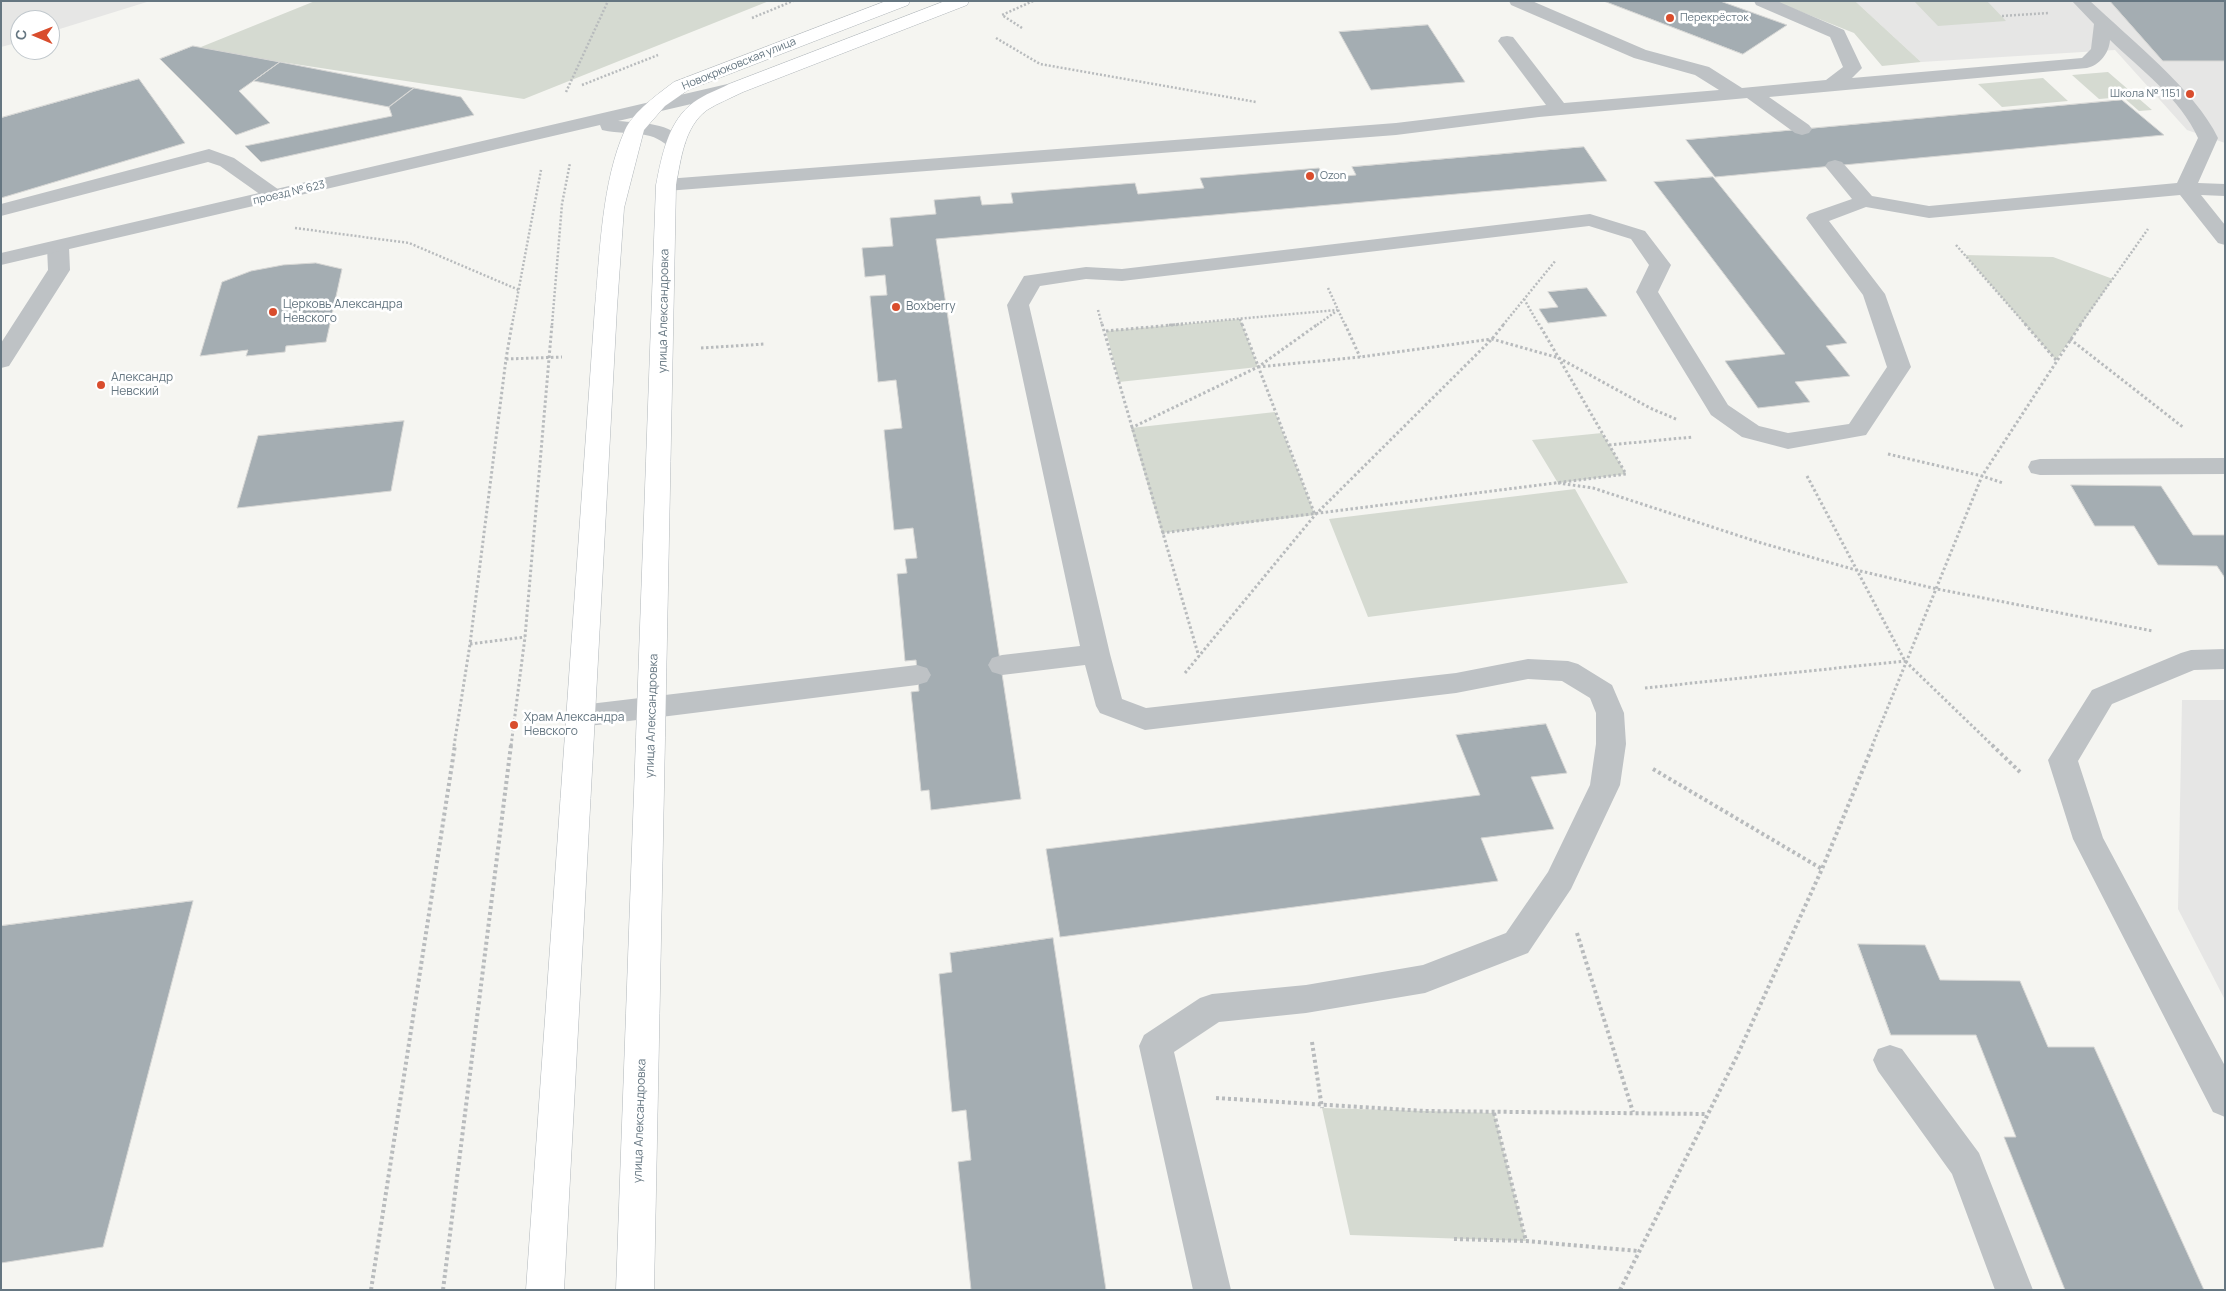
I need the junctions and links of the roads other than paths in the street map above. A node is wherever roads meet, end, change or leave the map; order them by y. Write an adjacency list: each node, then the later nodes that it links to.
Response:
1 (902, 1): 9 (main road, Новокрюковская улица)
2 (961, 1): 10 (main road, Новокрюковская улица)
3 (1517, 1): 11 (street)
4 (1762, 1): 8 (street)
5 (2080, 1): 6 (street)
6 (2103, 23): 8 (street); 21 (street)
7 (1507, 41): 13 (street)
8 (1833, 84): 11 (street)
9 (681, 86): 12 (main road, Новокрюковская улица); 14 (street)
10 (736, 88): 12 (street); 17 (main road, Новокрюковская улица)
11 (1744, 93): 13 (street); 16 (street)
12 (654, 108): 14 (street); 15 (main road, Новокрюковская улица)
13 (1559, 109): 20 (street)
14 (577, 126): 15 (street); 18 (street); 23 (street, проезд № 623)
15 (635, 129): 17 (street); 18 (main road, Новокрюковская улица)
16 (1802, 129)
17 (676, 143): 20 (main road, улица Александровка)
18 (625, 162): 37 (main road, Новокрюковская улица)
19 (1835, 166): 24 (street)
20 (666, 185): 36 (main road, улица Александровка)
21 (2181, 188): 22 (street); 24 (street); 26 (street)
22 (2225, 190)
23 (275, 196): 25 (street); 27 (street, проезд № 623)
24 (1865, 201): 32 (street)
25 (1, 210)
26 (2225, 239)
27 (58, 247): 28 (street, проезд № 623); 29 (street)
28 (1, 259)
29 (1, 361)
30 (2225, 466): 31 (street)
31 (2040, 467)
32 (1096, 654): 34 (street); 42 (street)
33 (2225, 659): 39 (street)
34 (1002, 665)
35 (917, 675): 36 (street)
36 (652, 707): 37 (street); 41 (main road, улица Александровка)
37 (580, 716): 40 (main road)
38 (1890, 1060): 43 (street)
39 (2225, 1101)
40 (545, 1290)
41 (635, 1290)
42 (1212, 1290)
43 (2014, 1290)

